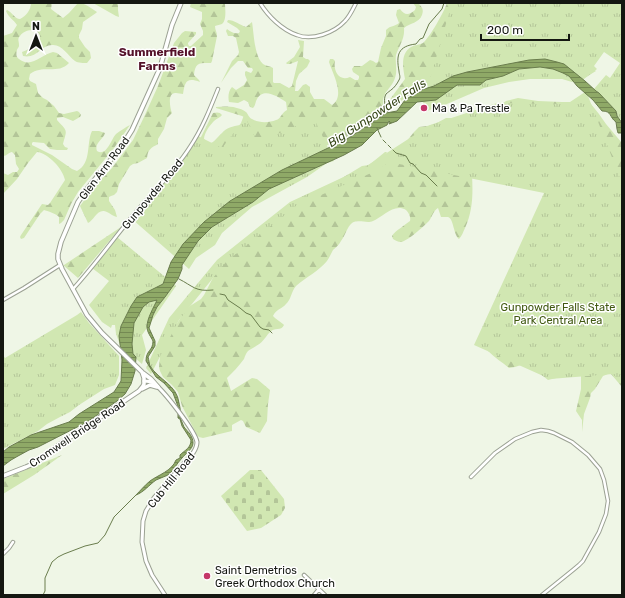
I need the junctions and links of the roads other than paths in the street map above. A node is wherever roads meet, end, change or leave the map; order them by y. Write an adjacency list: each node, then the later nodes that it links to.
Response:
1 (181, 3): 5 (main road, Glen Arm Road)
2 (260, 3): 3 (street)
3 (356, 3)
4 (218, 89): 6 (street, Gunpowder Road)
5 (60, 265): 6 (main road, Glen Arm Road); 7 (street)
6 (73, 289): 8 (main road, Glen Arm Road)
7 (3, 300)
8 (141, 371): 9 (main road); 10 (main road, Glen Arm Road)
9 (144, 381): 10 (street, Cub Hill Road); 11 (main road, Cromwell Bridge Road)
10 (158, 387): 11 (main road); 18 (street, Cub Hill Road)
11 (139, 391): 12 (main road, Cromwell Bridge Road)
12 (3, 476)
13 (471, 477): 21 (street)
14 (13, 542): 15 (street)
15 (3, 554)
16 (304, 576): 17 (street)
17 (319, 589): 19 (street); 20 (street)
18 (166, 595)
19 (314, 595)
20 (325, 595)
21 (542, 595)

